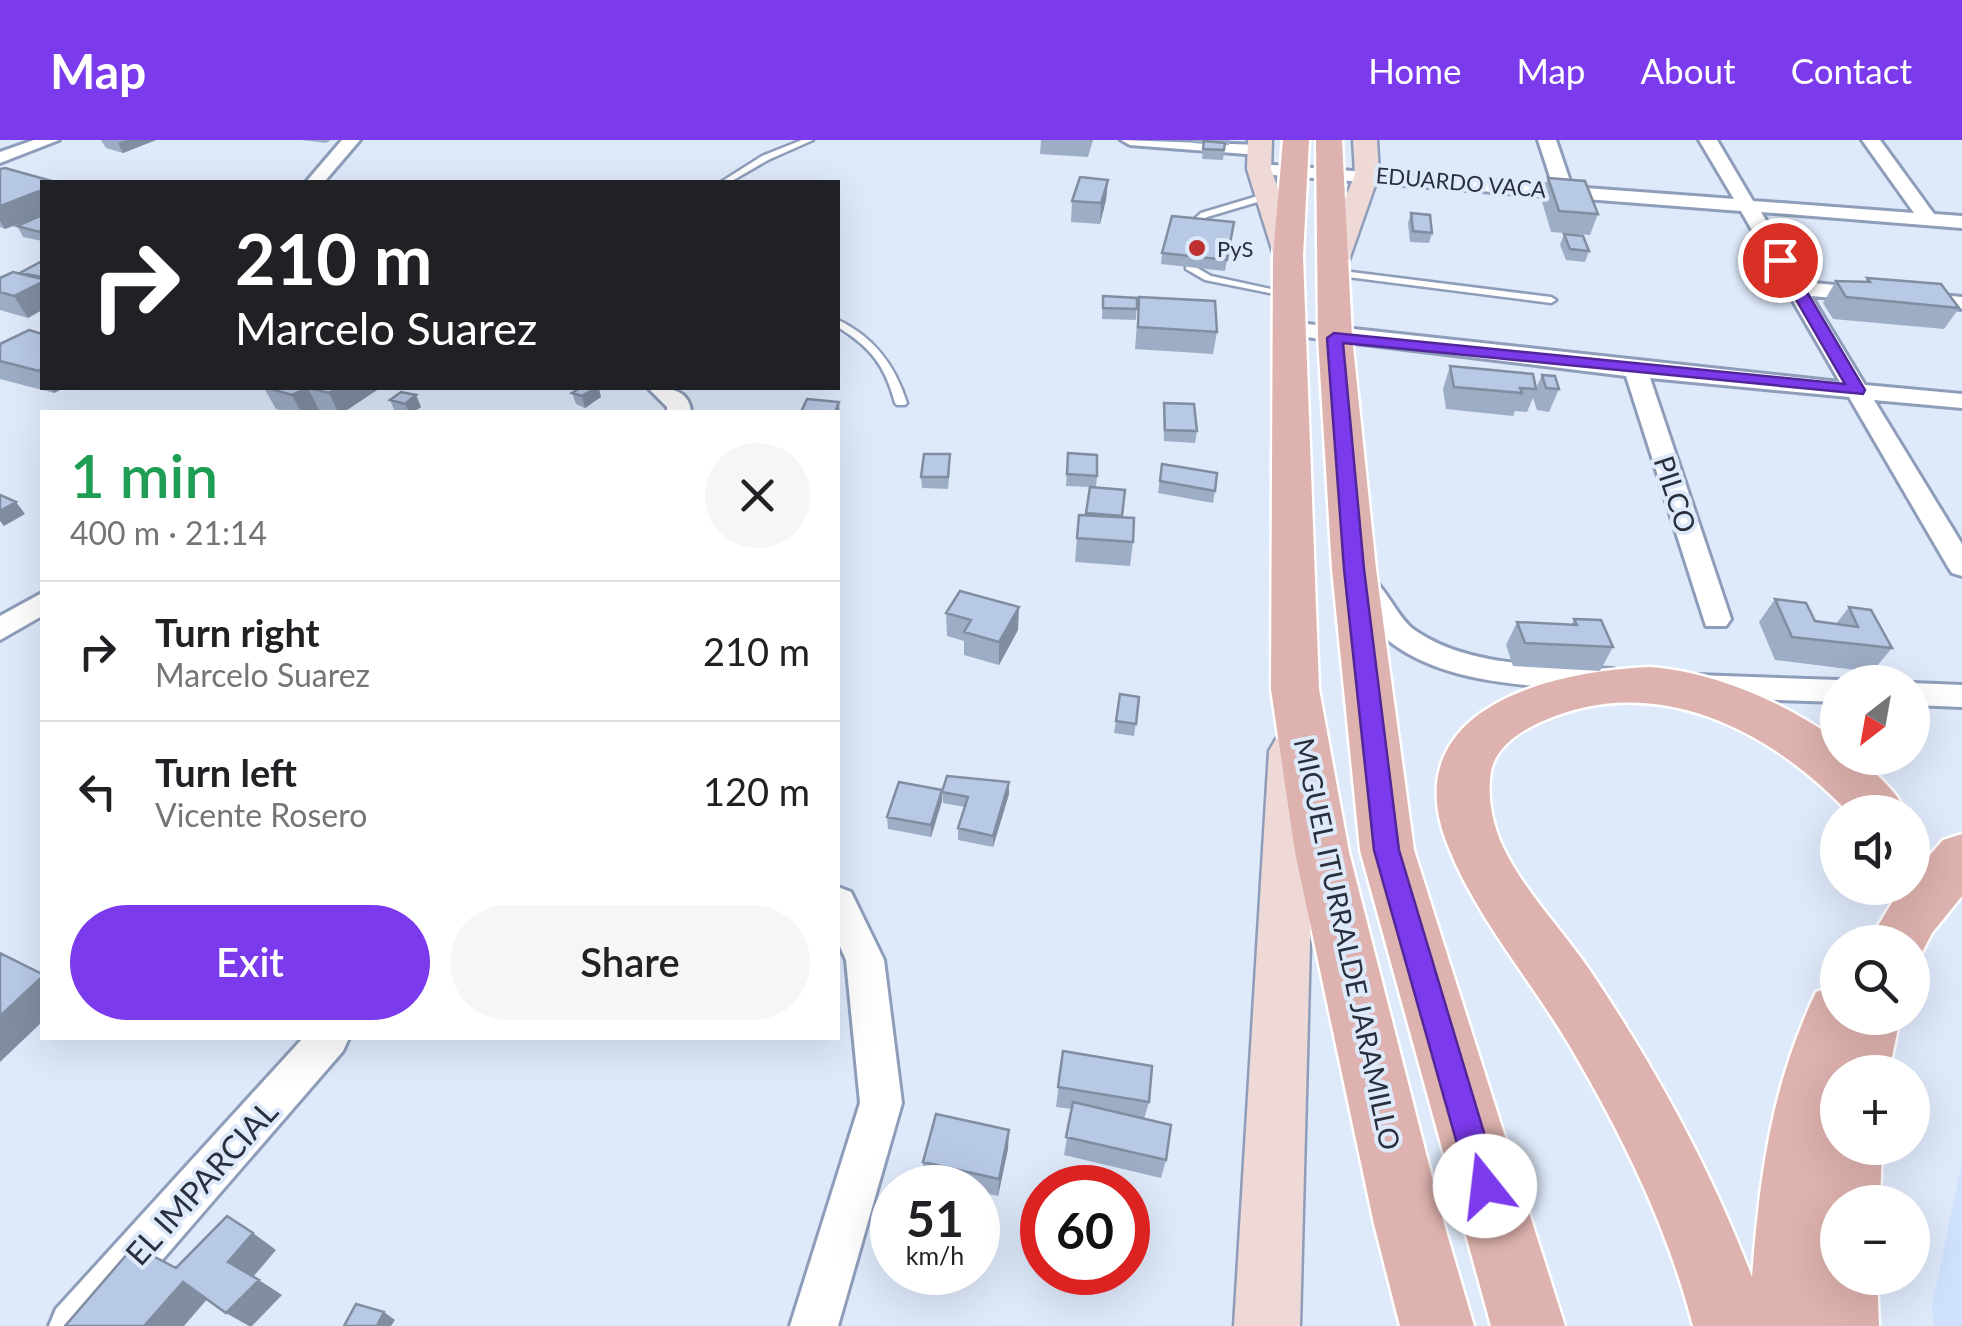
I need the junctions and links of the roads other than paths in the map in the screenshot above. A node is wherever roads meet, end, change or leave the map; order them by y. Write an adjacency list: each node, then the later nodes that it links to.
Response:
1 (50, 140): 12 (street)
2 (351, 140): 15 (street)
3 (809, 140): 16 (lane)
4 (1130, 140): 10 (street, EDUARDO VACA)
5 (1329, 140): 13 (main road, MIGUEL ITURRALDE JARAMILLO)
6 (1365, 140): 14 (main road, MIGUEL ITURRALDE JARAMILLO)
7 (1547, 140): 17 (street)
8 (1708, 140): 19 (street)
9 (1872, 140): 20 (street)
10 (1259, 153): 11 (street, EDUARDO VACA); 18 (main road, MIGUEL ITURRALDE JARAMILLO)
11 (1296, 154): 13 (street, EDUARDO VACA); 25 (main road, MIGUEL ITURRALDE JARAMILLO)
12 (0, 158)
13 (1330, 172): 14 (street, EDUARDO VACA); 25 (main road, MIGUEL ITURRALDE JARAMILLO)
14 (1366, 174): 17 (street, EDUARDO VACA); 25 (main road, MIGUEL ITURRALDE JARAMILLO)
15 (317, 180)
16 (728, 180)
17 (1564, 190): 19 (street, EDUARDO VACA)
18 (1268, 196): 22 (lane); 25 (main road, MIGUEL ITURRALDE JARAMILLO)
19 (1748, 205): 20 (street, EDUARDO VACA); 24 (street)
20 (1928, 219): 21 (street, EDUARDO VACA)
21 (1962, 222)
22 (1188, 228)
23 (1189, 267): 25 (lane)
24 (1797, 288): 27 (street); 31 (street)
25 (1312, 292): 26 (lane); 29 (street); 36 (main road, MIGUEL ITURRALDE JARAMILLO); 41 (main road, MIGUEL ITURRALDE JARAMILLO)
26 (1551, 300)
27 (1962, 303)
28 (840, 324): 33 (lane)
29 (1636, 370): 31 (street); 38 (street, PILCO)
30 (661, 390): 34 (street)
31 (1857, 390): 32 (street); 35 (street)
32 (1962, 402)
33 (902, 403)
34 (679, 410)
35 (1962, 567)
36 (1354, 569): 40 (street); 56 (main road, MIGUEL ITURRALDE JARAMILLO)
37 (40, 604): 39 (street)
38 (1716, 619)
39 (0, 630)
40 (1655, 684): 42 (street); 45 (main road); 57 (main road)
41 (1295, 688): 54 (main road); 55 (main road, MIGUEL ITURRALDE JARAMILLO)
42 (1820, 690)
43 (1930, 695): 44 (street)
44 (1962, 696)
45 (1865, 795)
46 (1962, 856): 48 (main road)
47 (840, 907): 53 (street)
48 (1906, 915)
49 (1825, 1035): 58 (main road)
50 (327, 1040): 52 (street, EL IMPARCIAL)
51 (1841, 1295): 59 (main road)
52 (73, 1326)
53 (814, 1326)
54 (1266, 1326)
55 (1437, 1326)
56 (1528, 1326)
57 (1730, 1326)
58 (1784, 1326)
59 (1842, 1326)

